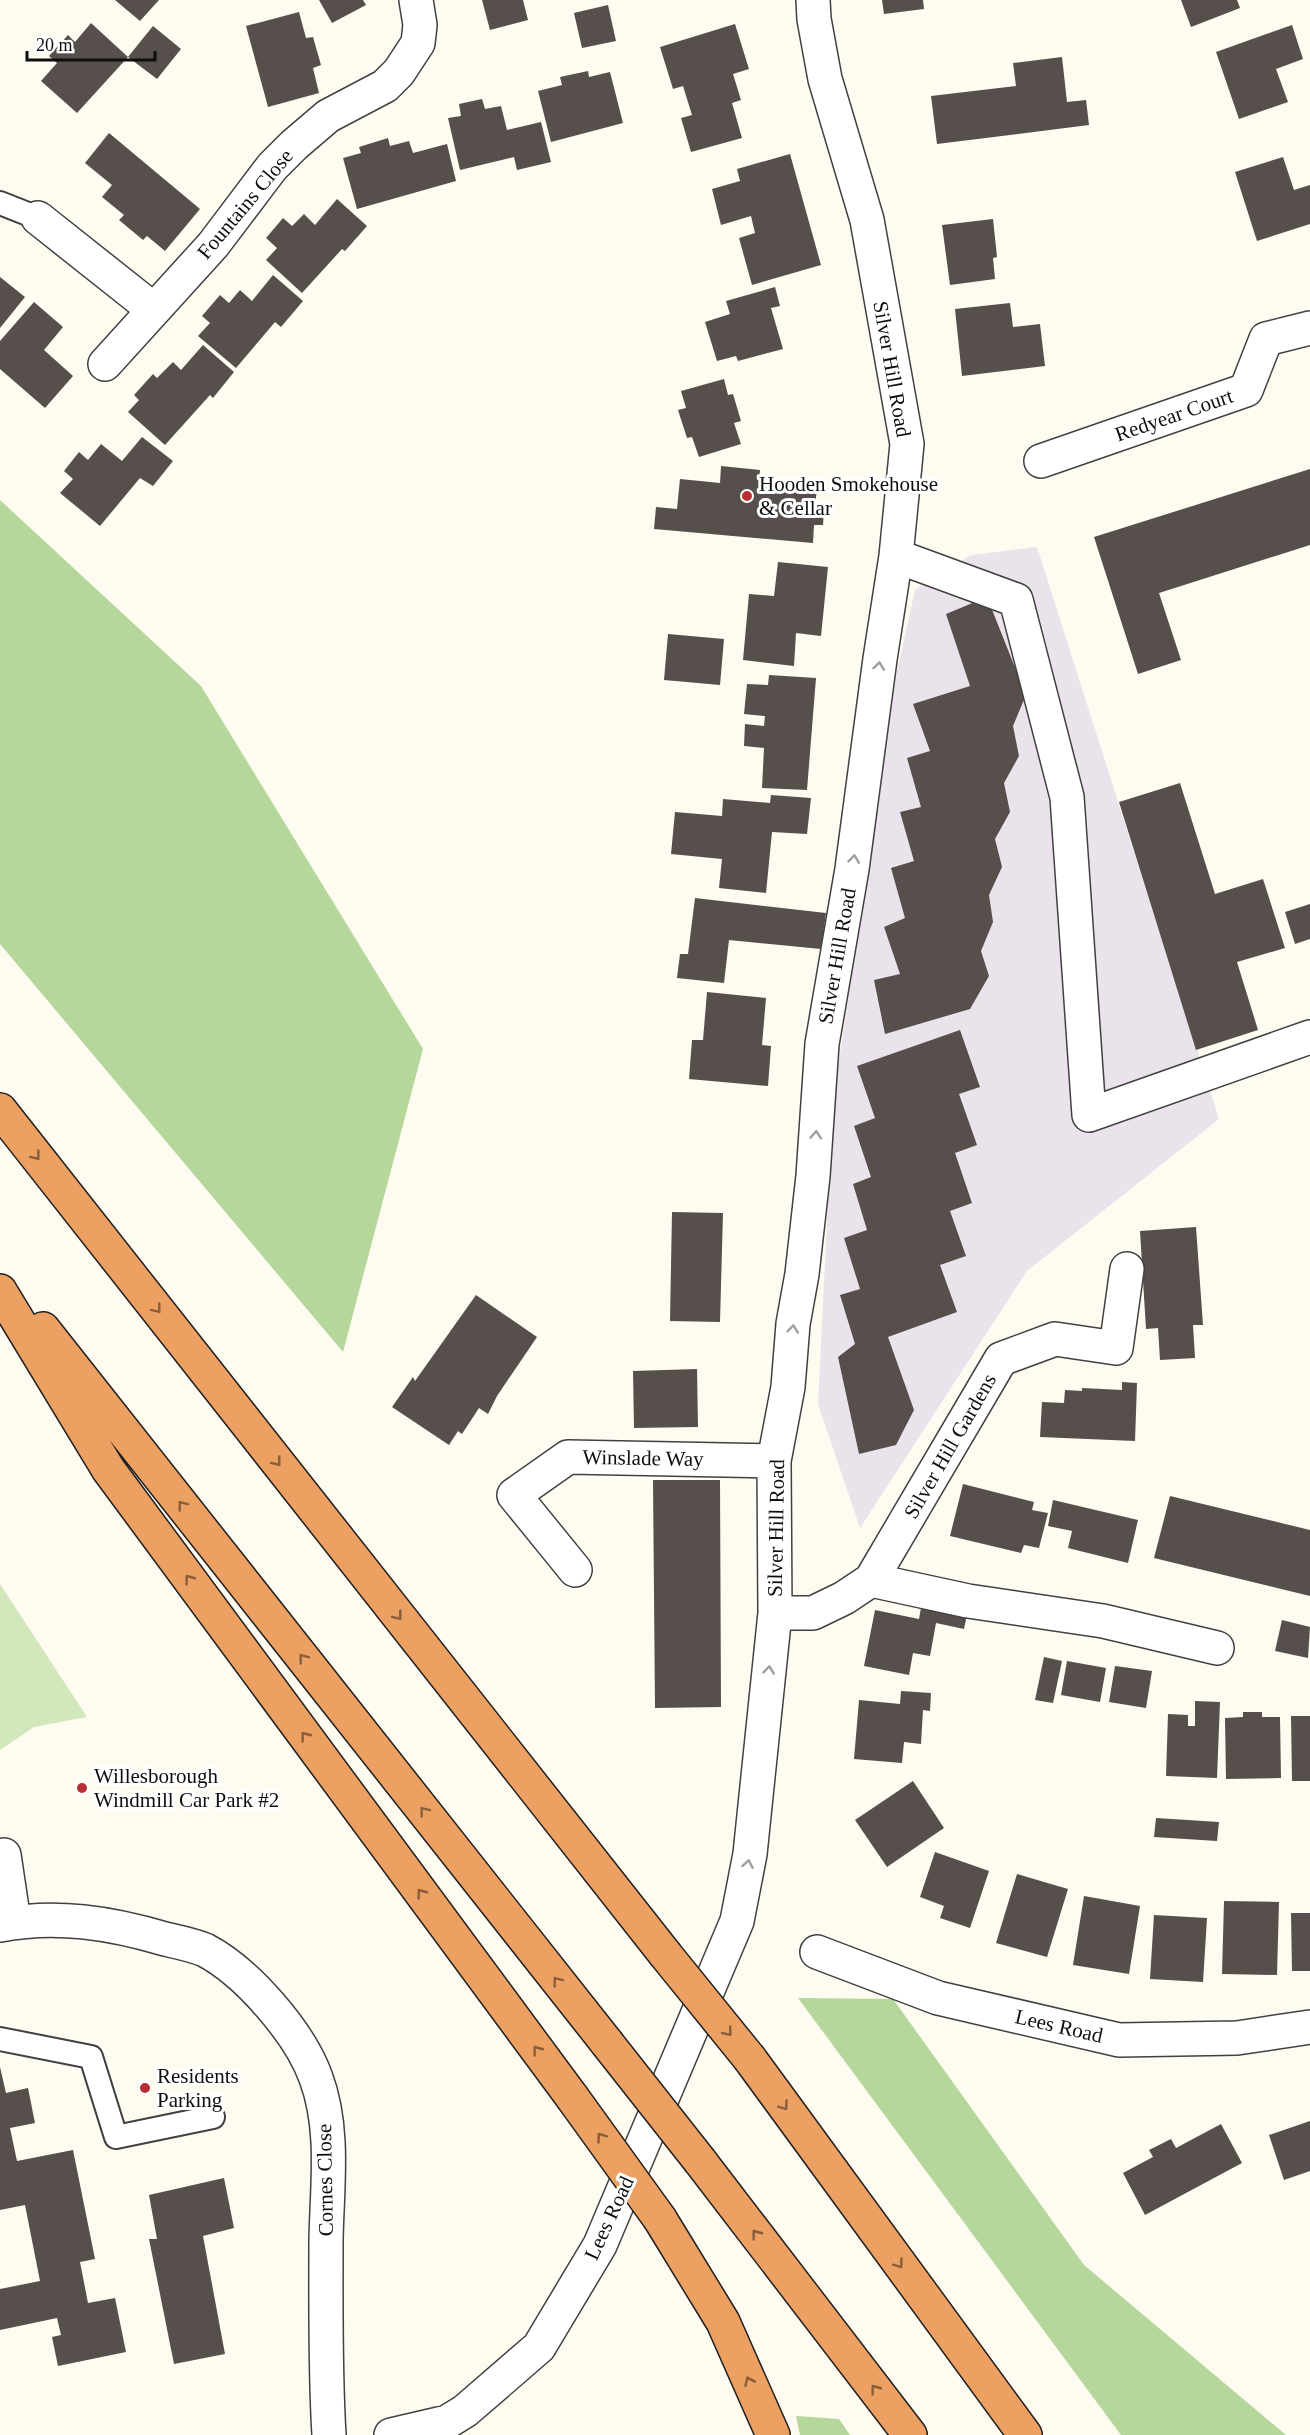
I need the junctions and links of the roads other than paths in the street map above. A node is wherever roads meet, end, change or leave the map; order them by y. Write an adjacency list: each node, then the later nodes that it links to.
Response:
1 (416, 0): 5 (street, Fountains Close)
2 (813, 0): 9 (street, Silver Hill Road)
3 (0, 203): 4 (lane)
4 (38, 218): 5 (street)
5 (154, 310): 7 (street, Fountains Close)
6 (1310, 328): 8 (street, Redyear Court)
7 (105, 364)
8 (1041, 461)
9 (896, 556): 10 (street); 15 (street, Silver Hill Road, one-way to 9)
10 (1310, 1037)
11 (0, 1110): 31 (highway, one-way to 31, bridge)
12 (1127, 1269): 17 (street, Silver Hill Gardens)
13 (0, 1274): 30 (highway, one-way to 13, bridge)
14 (0, 1292): 29 (highway, one-way to 14, bridge)
15 (774, 1461): 16 (street, Winslade Way); 18 (street, Silver Hill Road)
16 (575, 1570)
17 (872, 1580): 18 (street, Silver Hill Gardens); 19 (street)
18 (775, 1613): 21 (street, Silver Hill Road, one-way to 18)
19 (1217, 1648)
20 (3, 1847): 22 (street, Cornes Close)
21 (737, 1921): 28 (street, Lees Road)
22 (7, 1923): 27 (street, Cornes Close)
23 (818, 1953): 24 (street, Lees Road)
24 (1310, 2027)
25 (0, 2039): 26 (lane)
26 (213, 2116)
27 (329, 2435)
28 (391, 2435)
29 (773, 2435)
30 (910, 2435)
31 (1025, 2435)

